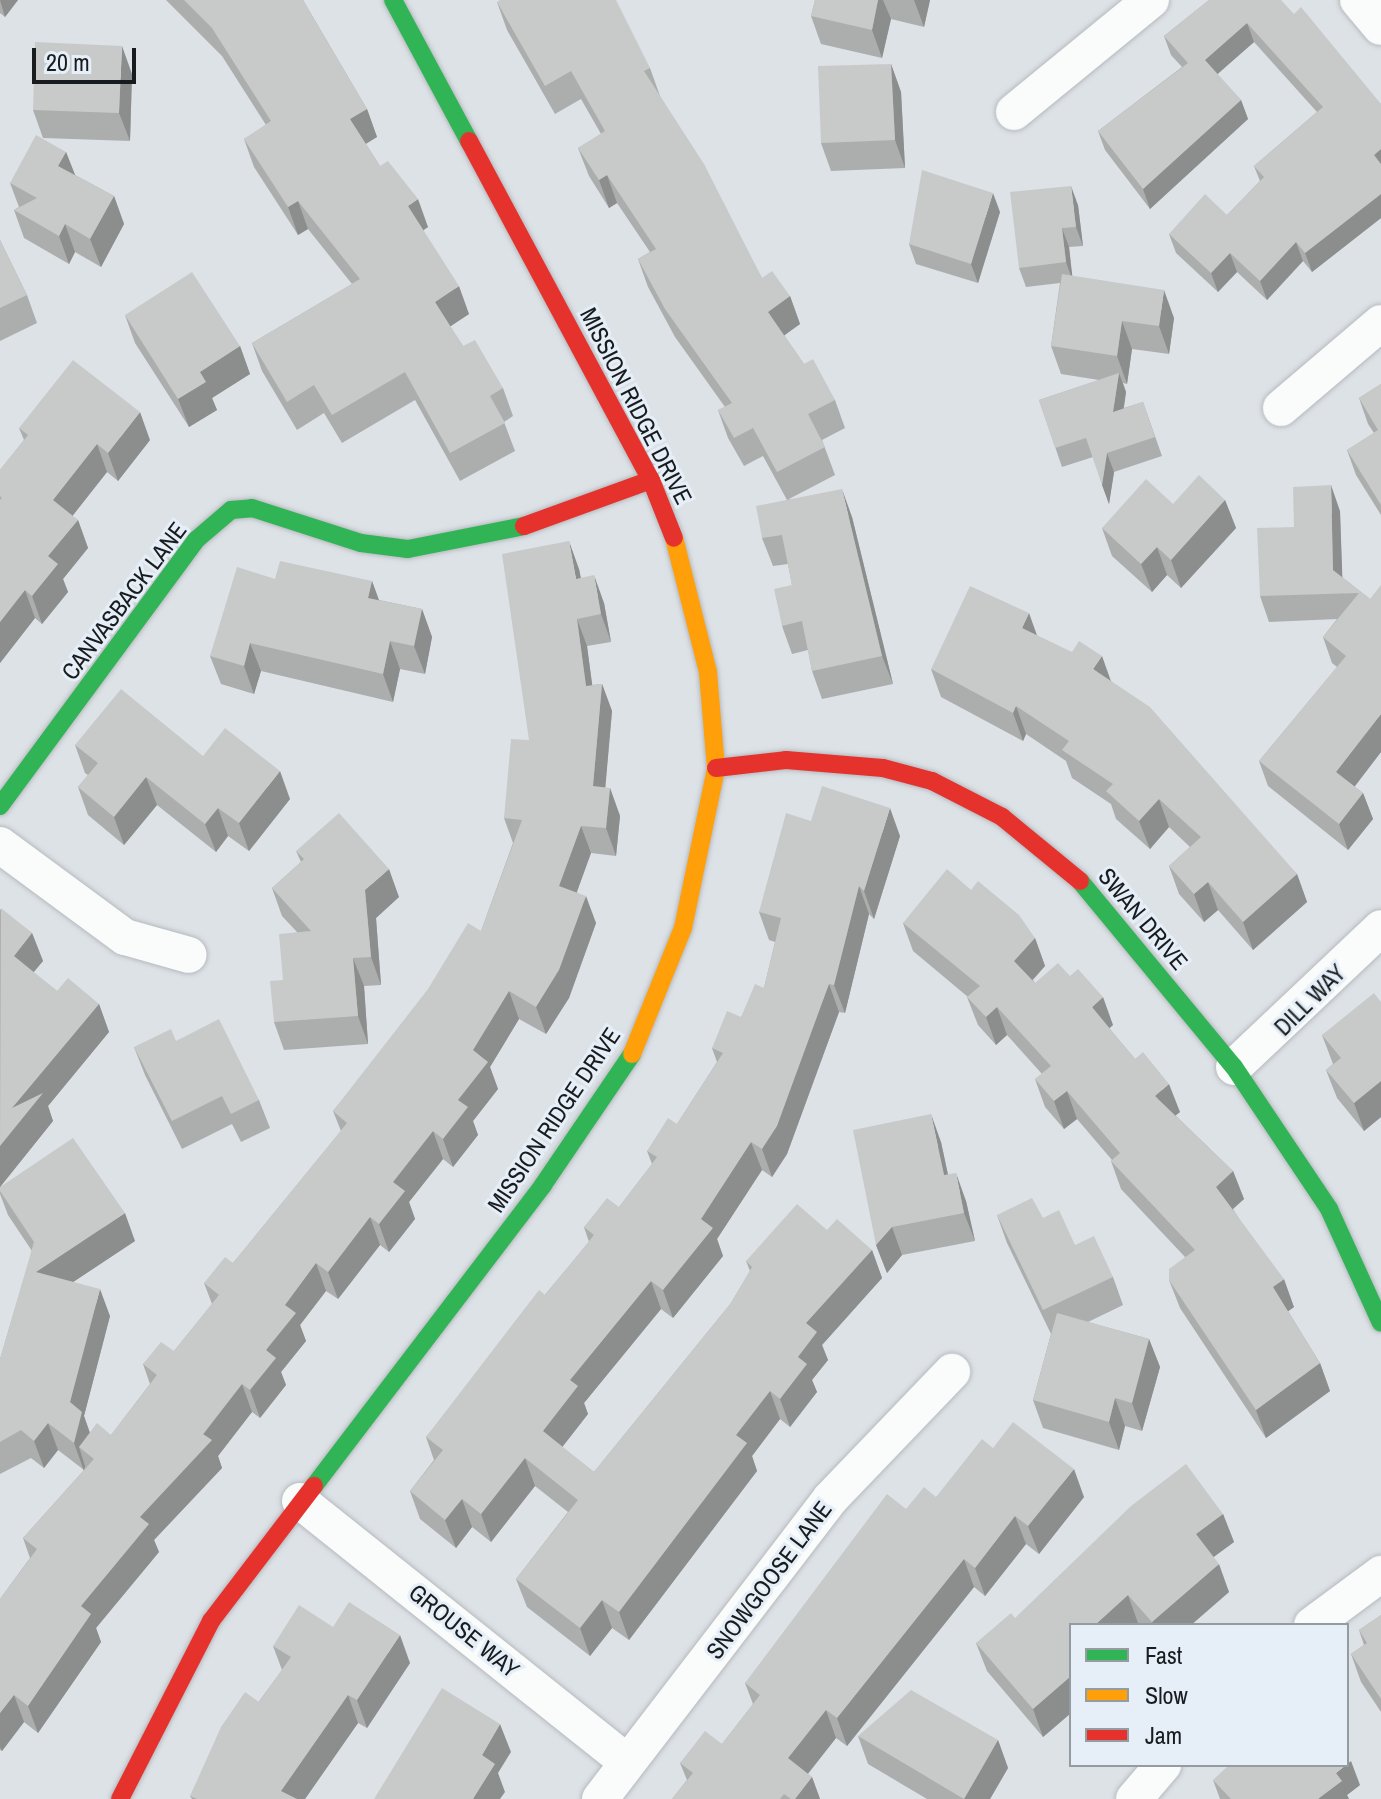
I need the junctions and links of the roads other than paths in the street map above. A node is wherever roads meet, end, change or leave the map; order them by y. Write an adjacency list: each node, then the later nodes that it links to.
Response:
1 (393, 0): 8 (street, MISSION RIDGE DRIVE)
2 (1151, 0): 5 (street)
3 (1358, 0): 4 (street)
4 (1381, 27)
5 (1014, 112)
6 (1381, 323): 7 (street)
7 (1281, 408)
8 (651, 480): 9 (street, MISSION RIDGE DRIVE); 10 (street, CANVASBACK LANE)
9 (716, 768): 14 (street, SWAN DRIVE); 17 (street, MISSION RIDGE DRIVE)
10 (0, 806)
11 (0, 845): 13 (street)
12 (1381, 928): 14 (street, DILL WAY)
13 (189, 955)
14 (1234, 1067): 15 (street, SWAN DRIVE)
15 (1381, 1323)
16 (952, 1372): 20 (street, SNOWGOOSE LANE)
17 (300, 1501): 20 (street, GROUSE WAY); 22 (street, MISSION RIDGE DRIVE)
18 (1381, 1574): 19 (street)
19 (1315, 1623)
20 (627, 1762): 23 (street, SNOWGOOSE LANE)
21 (1161, 1767): 24 (street)
22 (120, 1799)
23 (600, 1799)
24 (1134, 1799)

